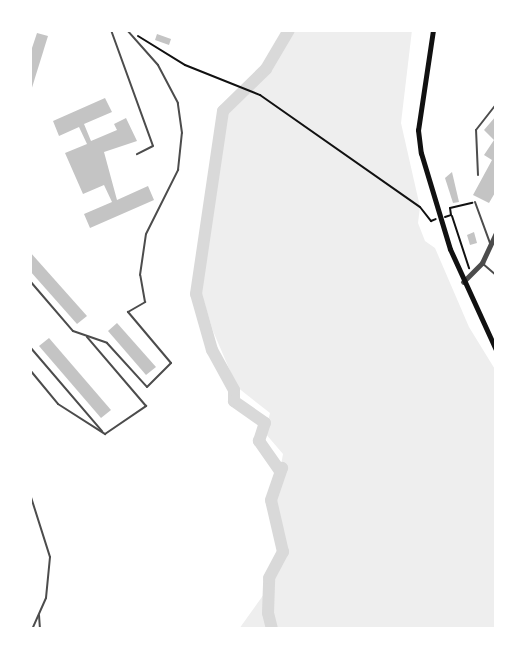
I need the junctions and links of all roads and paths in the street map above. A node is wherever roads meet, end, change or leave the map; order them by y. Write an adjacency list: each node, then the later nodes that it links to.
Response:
1 (31, 30): 5 (lane)
2 (111, 30): 7 (lane)
3 (128, 30): 11 (path); 20 (lane)
4 (433, 30): 19 (main road)
5 (30, 34)
6 (496, 104): 8 (lane)
7 (138, 154)
8 (478, 175)
9 (475, 202): 10 (path); 14 (lane)
10 (460, 205)
11 (421, 207)
12 (451, 215): 16 (path)
13 (496, 233): 14 (street)
14 (491, 244): 15 (street)
15 (482, 263): 16 (street); 17 (lane)
16 (471, 274): 19 (street)
17 (496, 275)
18 (30, 281): 20 (lane)
19 (463, 282): 22 (main road)
20 (87, 337): 24 (lane)
21 (30, 347): 24 (lane)
22 (496, 350)
23 (30, 370): 24 (lane)
24 (105, 434)
25 (30, 494): 26 (lane)
26 (39, 614): 27 (lane); 28 (lane)
27 (32, 629)
28 (40, 629)

